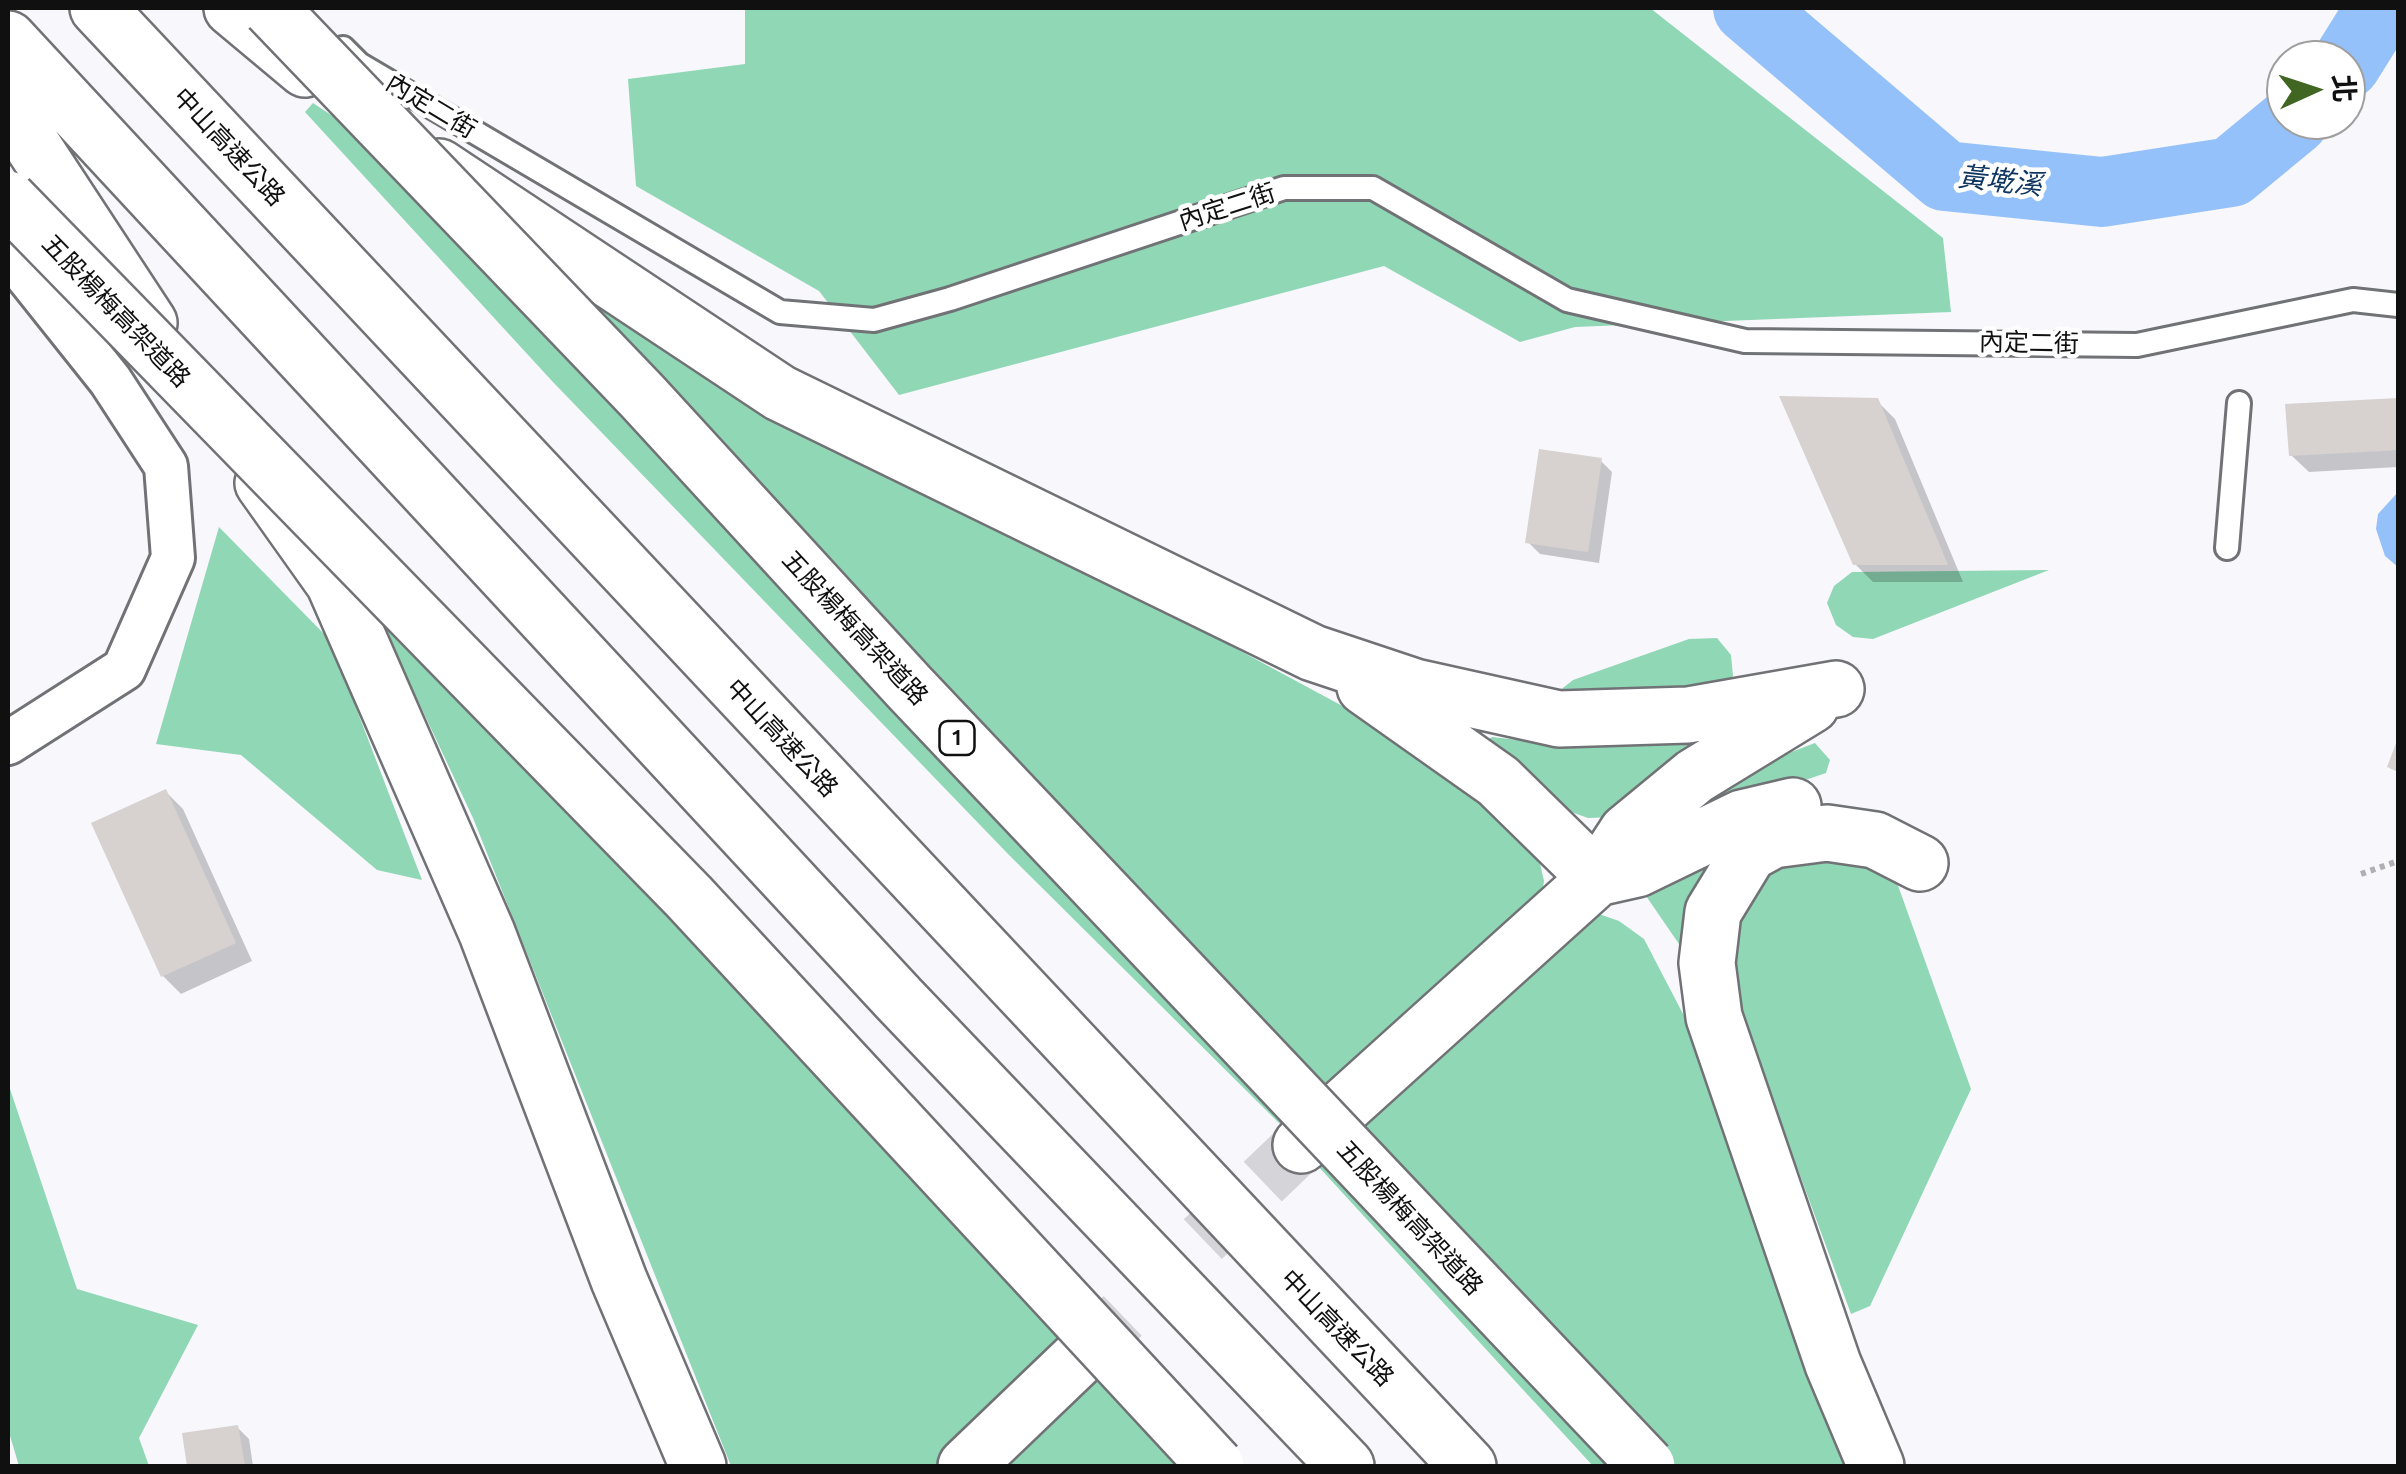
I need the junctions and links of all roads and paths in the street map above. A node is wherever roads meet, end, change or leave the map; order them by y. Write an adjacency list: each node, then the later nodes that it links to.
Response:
1 (98, 8): 23 (highway, 中山高速公路)
2 (232, 8): 12 (highway)
3 (270, 8): 24 (highway, 五股楊梅高架道路 / 1, bridge)
4 (301, 8): 9 (lane, 內定二街)
5 (8, 40): 22 (highway)
6 (8, 108): 19 (highway)
7 (8, 199): 21 (highway, 五股楊梅高架道路, bridge)
8 (8, 252): 13 (street)
9 (2398, 305)
10 (2239, 403): 11 (lane)
11 (2227, 548)
12 (1313, 653): 16 (highway); 16 (highway)
13 (8, 743)
14 (2398, 861): 15 (path)
15 (2360, 874)
16 (1597, 878): 17 (highway); 25 (highway)
17 (1301, 1145)
18 (1083, 1354): 20 (highway)
19 (698, 1466)
20 (966, 1466)
21 (1216, 1466)
22 (1346, 1466)
23 (1468, 1466)
24 (1647, 1466)
25 (1876, 1466)

